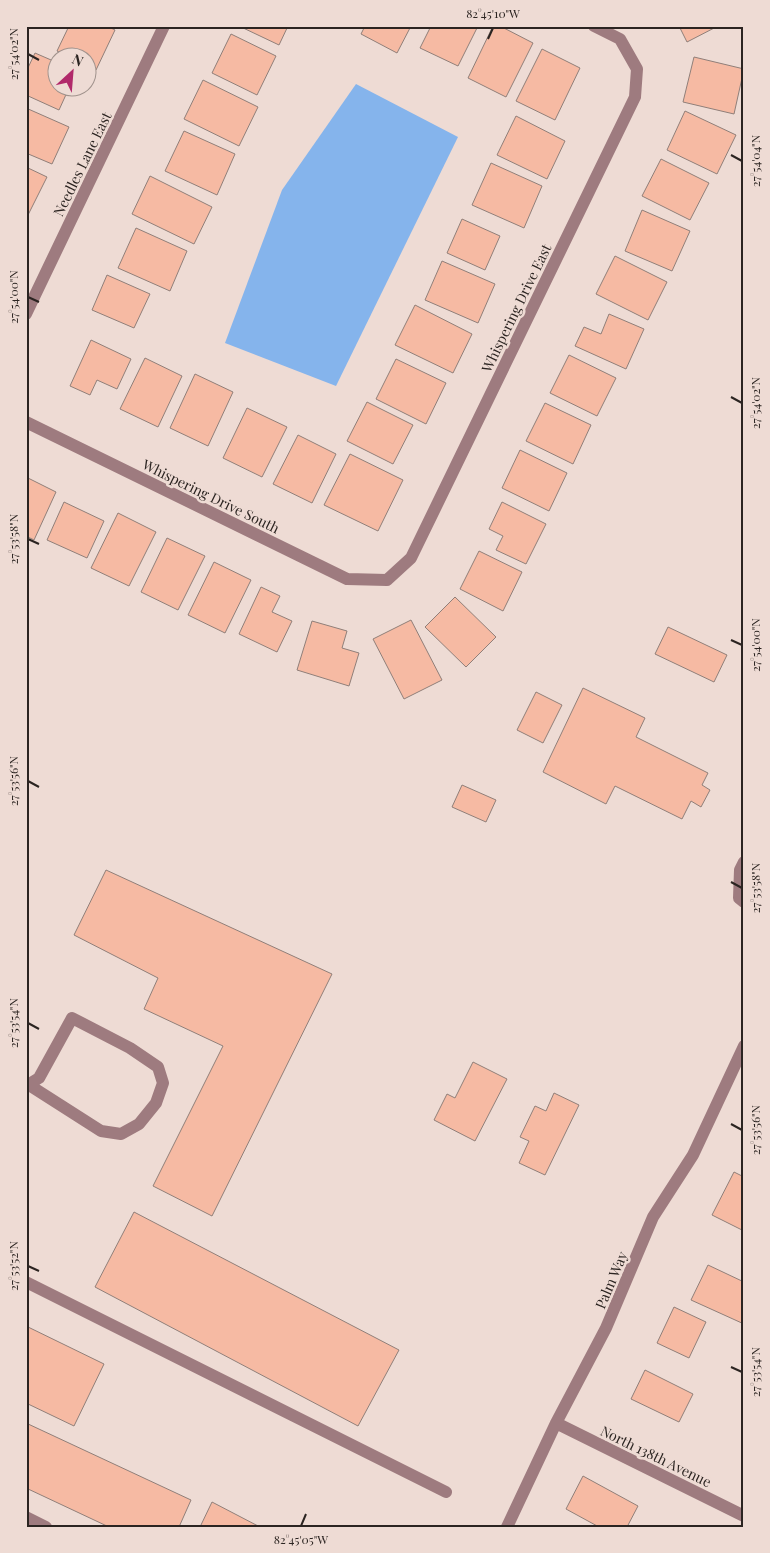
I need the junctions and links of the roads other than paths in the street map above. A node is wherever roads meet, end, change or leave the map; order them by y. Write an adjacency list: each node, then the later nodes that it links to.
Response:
1 (164, 26): 3 (street, Needles Lane East)
2 (594, 26): 5 (street, Whispering Drive East)
3 (26, 314)
4 (26, 422): 5 (street, Whispering Drive South)
5 (387, 580)
6 (744, 862): 7 (street)
7 (744, 902)
8 (744, 1046): 11 (street, Palm Way)
9 (28, 1085): 9 (street)
10 (26, 1282): 12 (street)
11 (556, 1423): 13 (street, North 138th Avenue); 16 (street, Palm Way)
12 (446, 1492)
13 (744, 1516)
14 (26, 1518): 15 (street)
15 (46, 1527)
16 (507, 1527)

